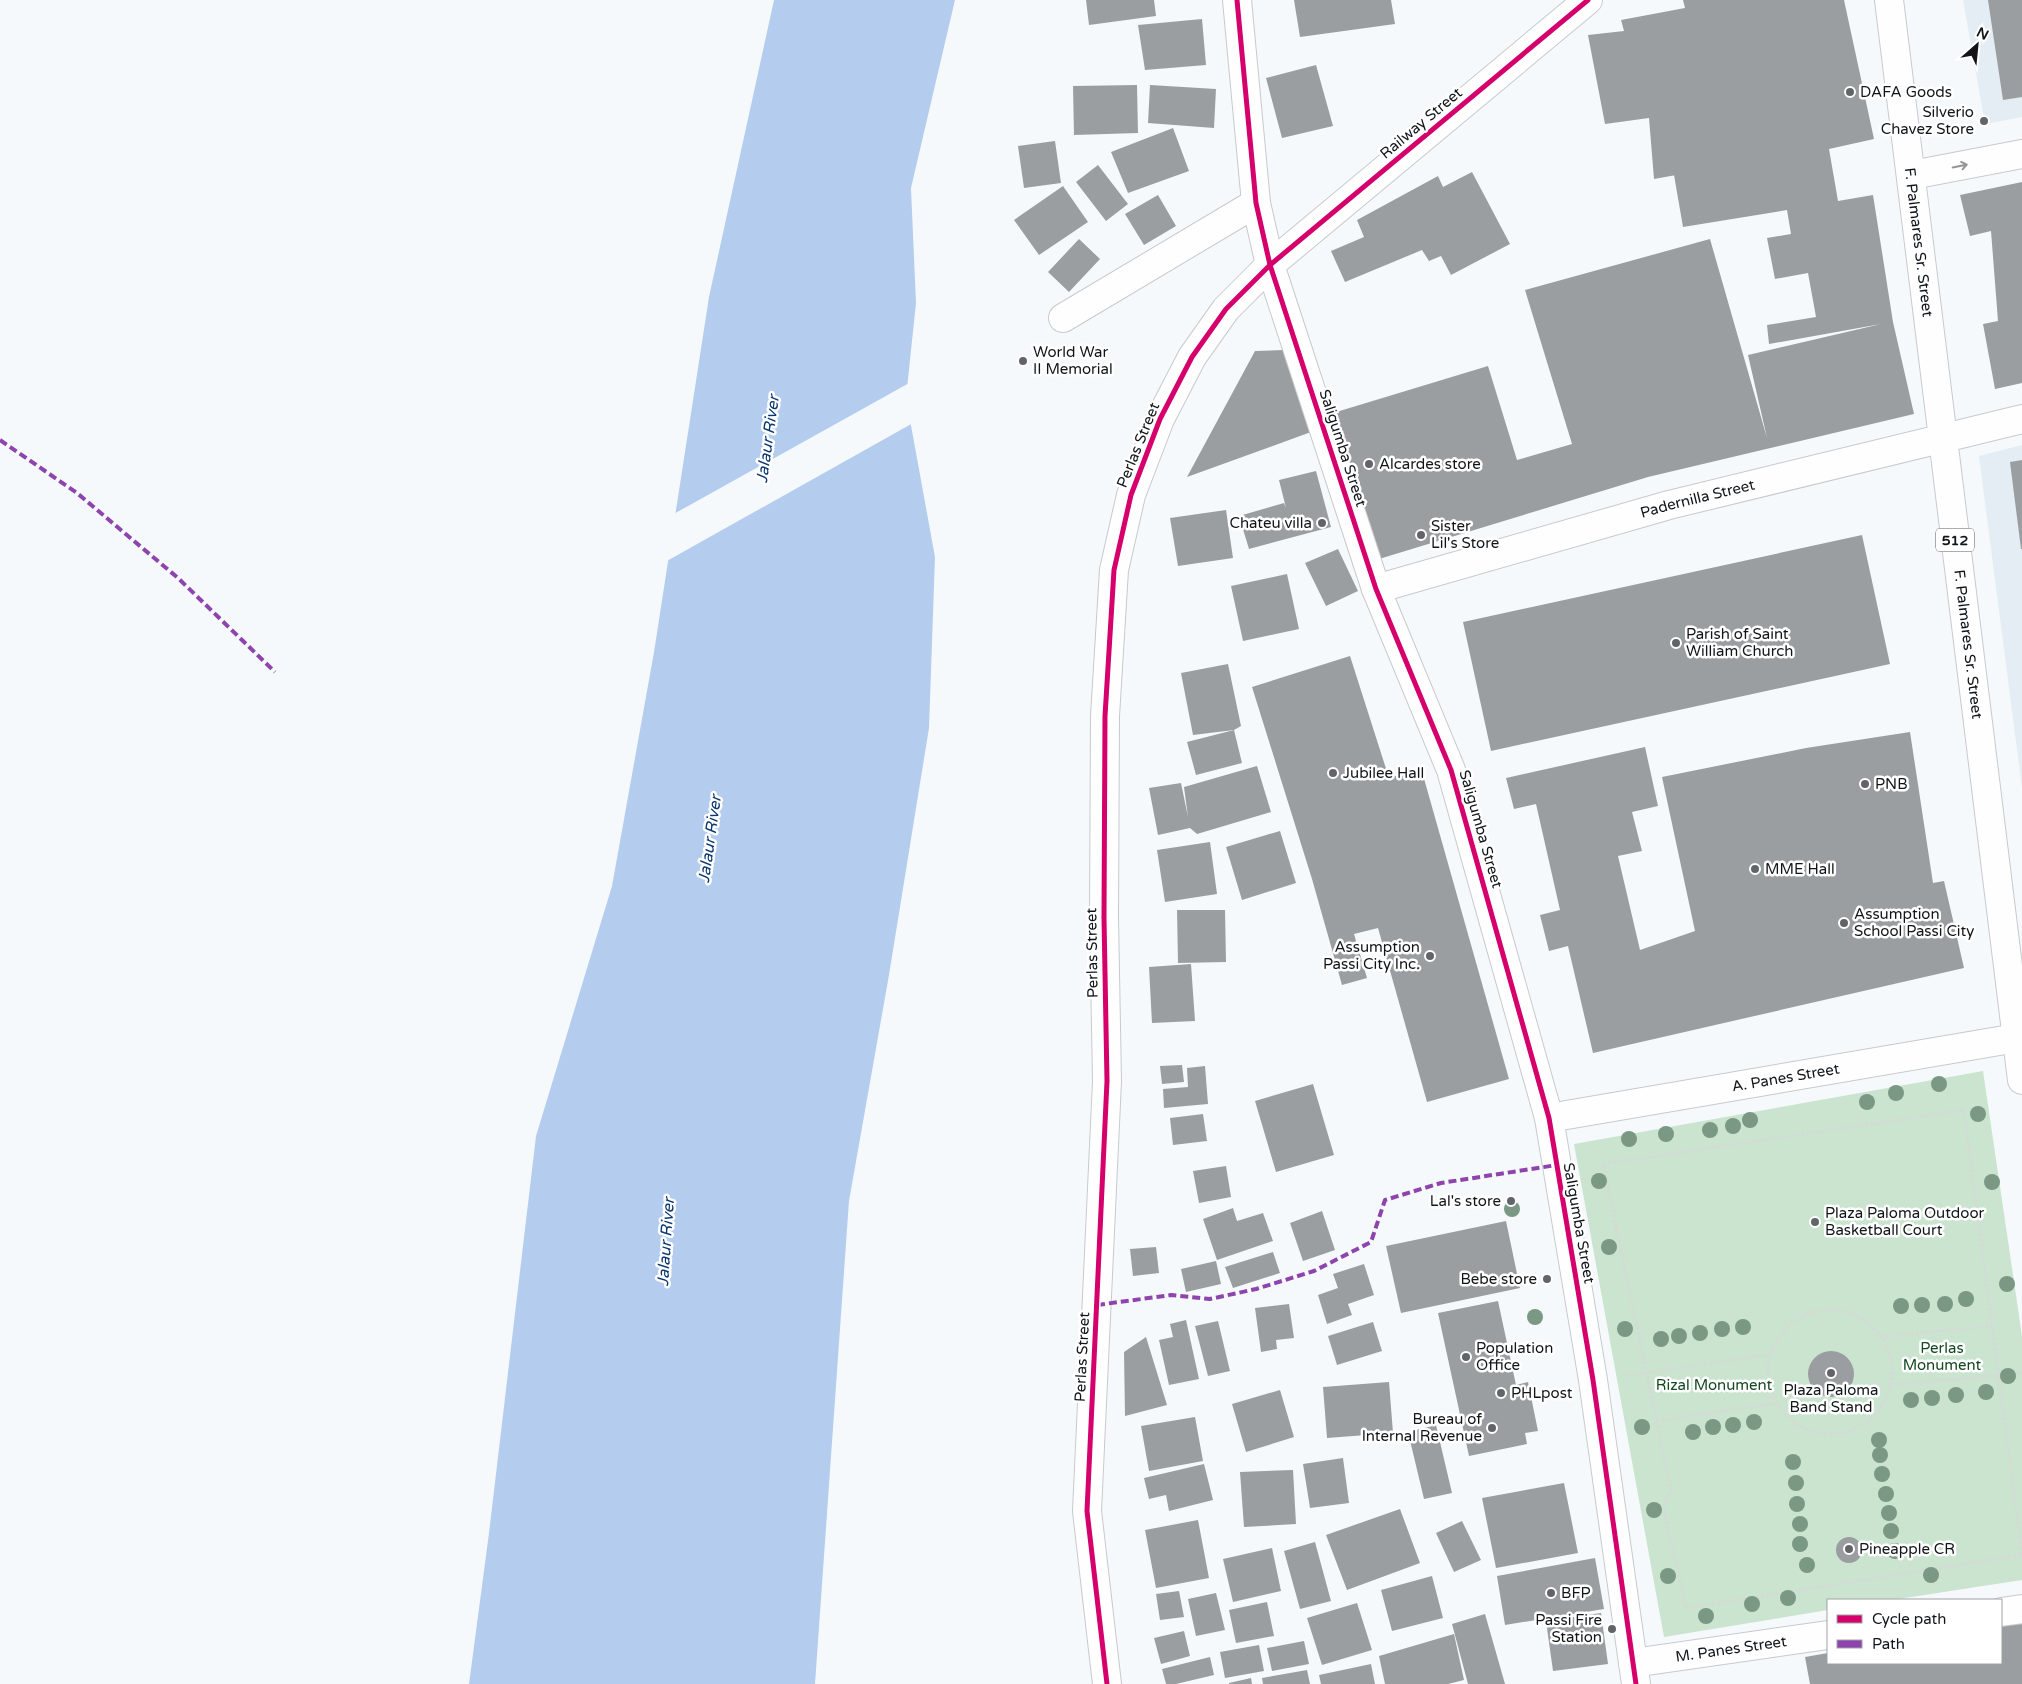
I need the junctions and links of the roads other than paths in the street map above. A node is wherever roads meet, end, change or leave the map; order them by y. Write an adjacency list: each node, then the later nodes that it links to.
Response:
1 (1237, 0): 6 (street, Saligumba Street)
2 (1588, 0): 7 (street, Railway Street)
3 (1889, 0): 5 (street, F. Palmares Sr. Street / 512)
4 (2022, 154): 5 (street, one-way to 4)
5 (1912, 175): 10 (street, F. Palmares Sr. Street / 512)
6 (1256, 203): 7 (street, Saligumba Street); 8 (street)
7 (1270, 265): 11 (street, Saligumba Street); 19 (street, Perlas Street)
8 (1063, 318)
9 (2022, 419): 10 (street, Padernilla Street)
10 (1943, 439): 11 (street, Padernilla Street); 12 (street, F. Palmares Sr. Street / 512)
11 (1376, 589): 14 (street, Saligumba Street)
12 (2019, 1037): 13 (street, F. Palmares Sr. Street / 512); 14 (street, A. Panes Street)
13 (2022, 1080)
14 (1549, 1118): 18 (street, Saligumba Street)
15 (2022, 1609): 16 (street)
16 (2002, 1612)
17 (1827, 1635): 18 (street, M. Panes Street)
18 (1634, 1674)
19 (1107, 1684)

